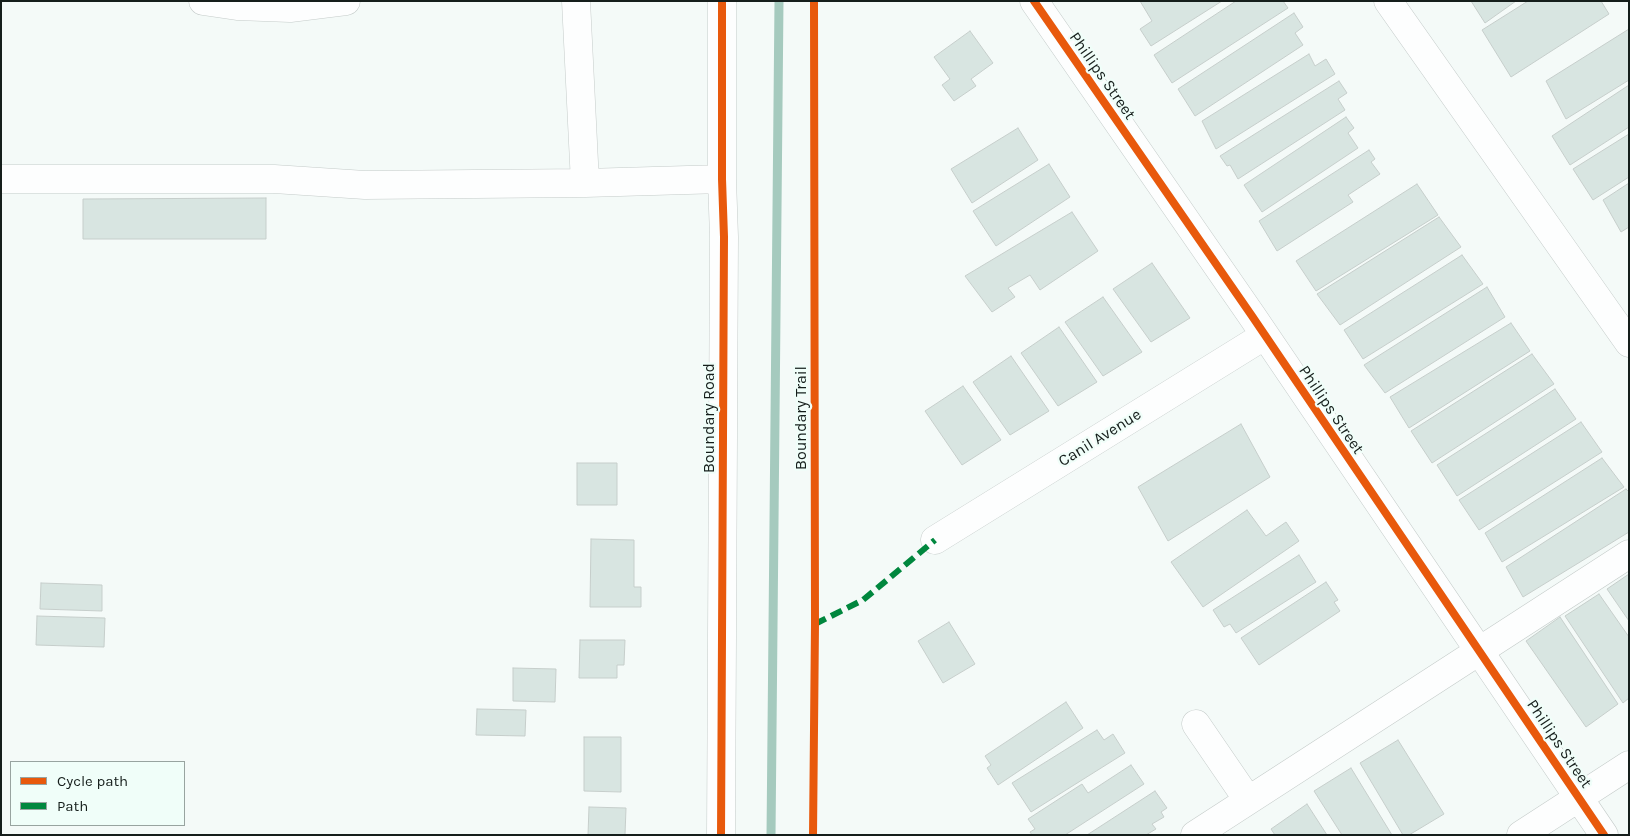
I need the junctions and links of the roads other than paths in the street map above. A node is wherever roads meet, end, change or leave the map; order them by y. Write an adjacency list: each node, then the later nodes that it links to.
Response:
1 (203, 1): 2 (street)
2 (346, 1)
3 (576, 1): 9 (street)
4 (722, 1): 8 (street, Boundary Road)
5 (1034, 1): 10 (street, Phillips Street)
6 (1388, 1): 11 (street)
7 (1, 178): 9 (street)
8 (722, 178): 9 (street); 19 (street, Boundary Road)
9 (586, 183)
10 (1264, 336): 12 (street, Canil Avenue); 14 (street, Phillips Street)
11 (1629, 343)
12 (935, 540)
13 (1629, 554): 14 (street)
14 (1479, 652): 17 (street, Phillips Street); 18 (street)
15 (1196, 724): 18 (street)
16 (1629, 765): 17 (street)
17 (1579, 797): 21 (street); 22 (street, Phillips Street)
18 (1248, 800): 20 (street)
19 (720, 835)
20 (1194, 835)
21 (1521, 835)
22 (1604, 835)

